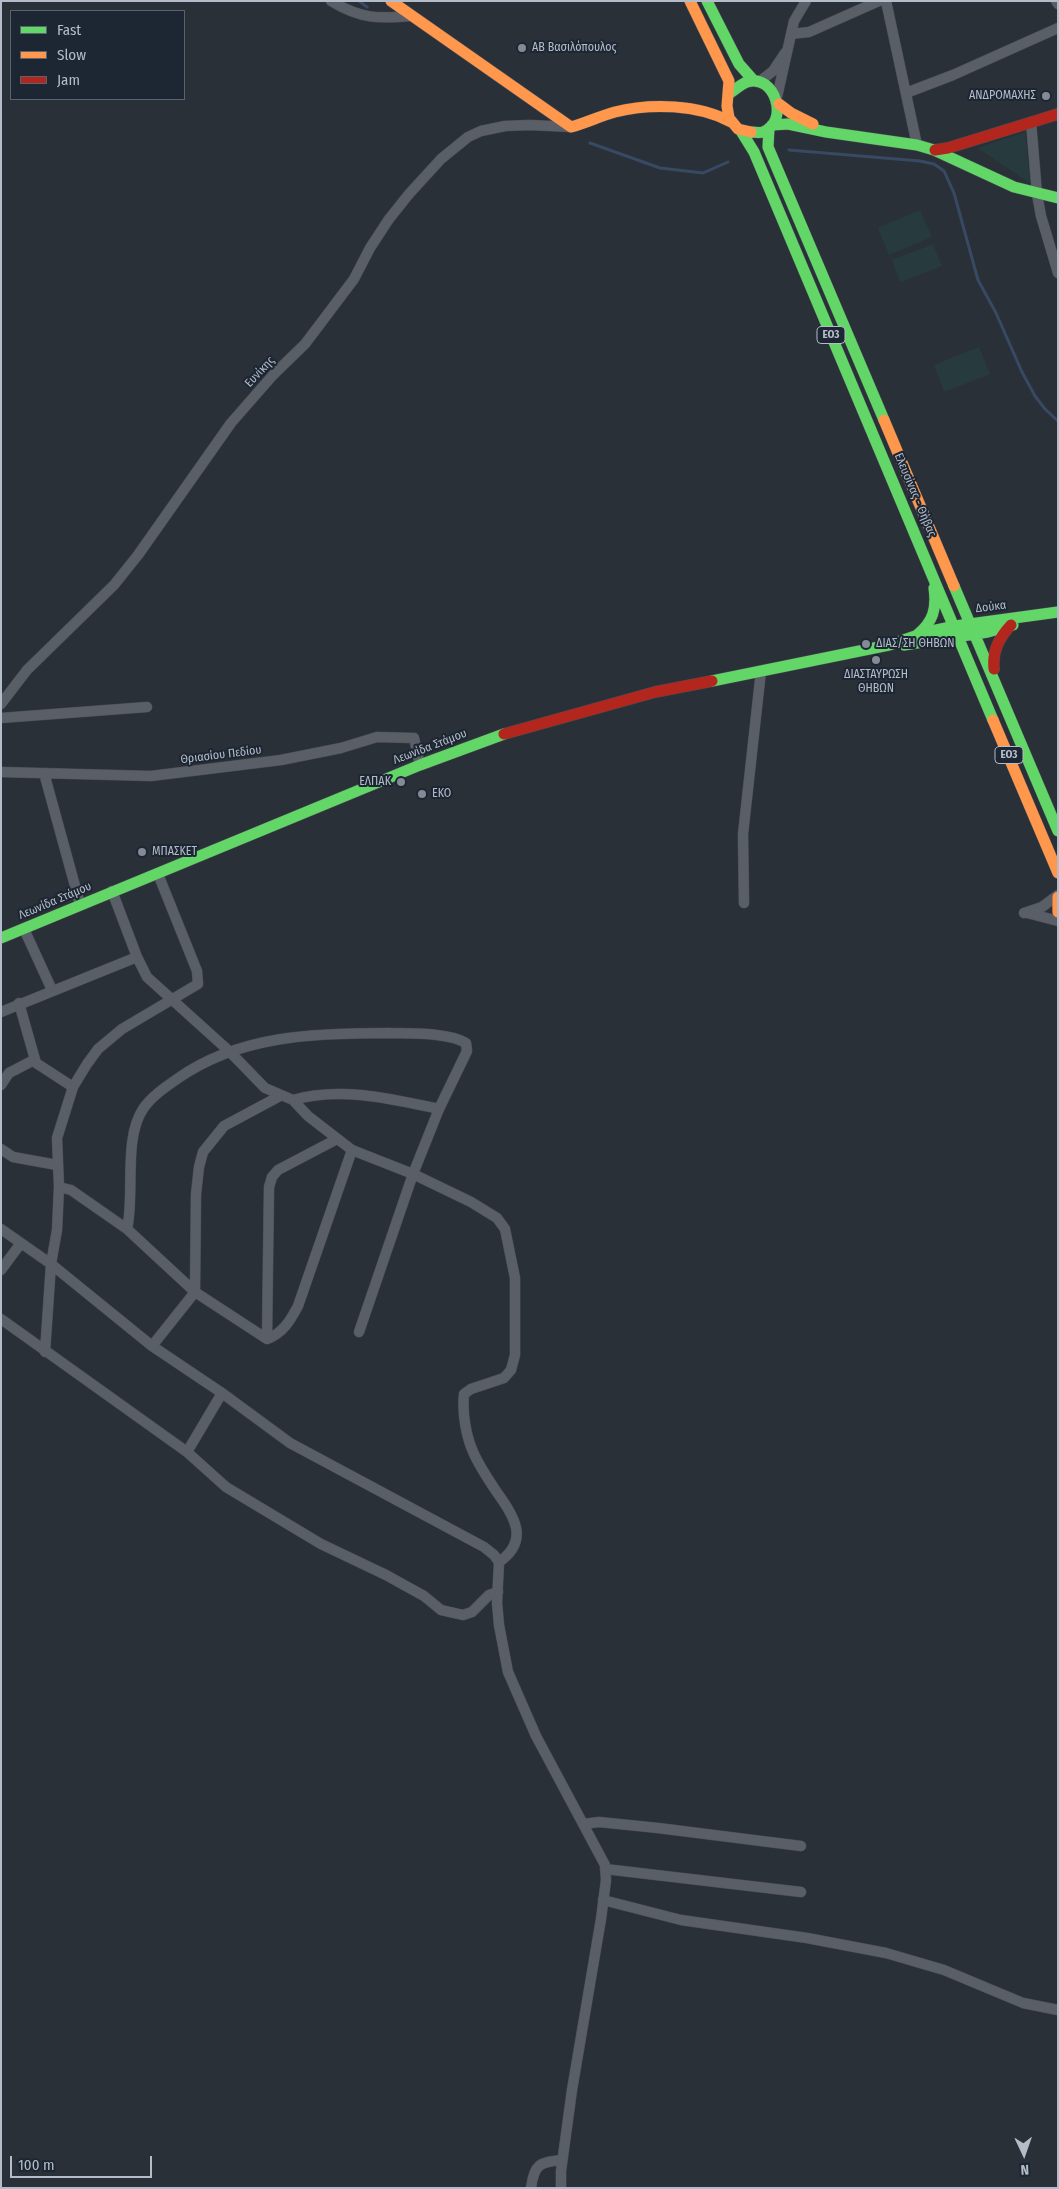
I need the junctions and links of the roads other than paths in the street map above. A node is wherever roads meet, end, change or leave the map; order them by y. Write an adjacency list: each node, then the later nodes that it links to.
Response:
1 (331, 1): 8 (street)
2 (391, 1): 8 (main road)
3 (690, 1): 14 (main road)
4 (708, 1): 12 (main road)
5 (806, 1): 10 (street)
6 (879, 1): 10 (street)
7 (886, 1): 13 (street)
8 (412, 16): 21 (main road)
9 (1058, 28): 13 (street)
10 (791, 34): 11 (street)
11 (788, 47): 12 (street); 15 (street)
12 (756, 82): 14 (main road); 15 (main road)
13 (906, 93): 24 (street)
14 (729, 95): 16 (main road); 18 (main road)
15 (778, 100): 20 (main road, Ελευσίνας - Θήβας / ΕΟ3); 23 (main road)
16 (684, 109): 18 (main road, Ελευσίνας - Θήβας); 21 (main road)
17 (1058, 114): 19 (main road)
18 (731, 122): 22 (main road, Ελευσίνας - Θήβας / ΕΟ3)
19 (1031, 122): 25 (main road); 26 (street)
20 (770, 126): 22 (main road); 23 (main road); 32 (main road, Ελευσίνας - Θήβας / ΕΟ3)
21 (571, 127): 40 (street, Ευνίκης)
22 (741, 130): 29 (main road, Ελευσίνας - Θήβας / ΕΟ3)
23 (842, 134): 24 (main road)
24 (917, 145): 25 (main road)
25 (934, 150): 26 (main road)
26 (1037, 194): 27 (main road); 28 (street)
27 (1058, 198)
28 (1058, 273)
29 (929, 565): 34 (main road, Ελευσίνας - Θήβας / ΕΟ3); 36 (main road, ΕΟ3)
30 (1058, 612): 31 (main road, Δούκα)
31 (1030, 617): 32 (main road, Δούκα); 33 (main road, Δούκα)
32 (971, 623): 34 (main road, Δούκα); 35 (main road, Ελευσίνας - Θήβας / ΕΟ3)
33 (1011, 626): 35 (main road, Δούκα); 39 (main road, ΕΟ3)
34 (957, 631): 35 (main road, Δούκα); 36 (main road, Λεωνίδα Στάμου); 37 (main road, Λεωνίδα Στάμου); 47 (main road, Ελευσίνας - Θήβας / ΕΟ3)
35 (975, 634): 39 (main road, Ελευσίνας - Θήβας / ΕΟ3)
36 (917, 635): 37 (main road, Λεωνίδα Στάμου)
37 (889, 646): 38 (main road, Λεωνίδα Στάμου)
38 (762, 671): 43 (main road, Λεωνίδα Στάμου); 51 (street)
39 (1000, 693): 46 (main road, Ελευσίνας - Θήβας / ΕΟ3)
40 (1, 704)
41 (147, 707): 42 (street)
42 (1, 718)
43 (420, 765): 45 (street, Θριασίου Πεδίου); 48 (main road, Λεωνίδα Στάμου)
44 (1, 772): 45 (street, Θριασίου Πεδίου)
45 (44, 773): 52 (street)
46 (1058, 831)
47 (1058, 873)
48 (158, 874): 49 (main road, Λεωνίδα Στάμου); 59 (street)
49 (112, 891): 52 (main road, Λεωνίδα Στάμου); 57 (street)
50 (1058, 896): 53 (main road); 54 (street)
51 (744, 903)
52 (80, 904): 55 (main road, Λεωνίδα Στάμου)
53 (1058, 912)
54 (1058, 921)
55 (24, 929): 56 (main road, Λεωνίδα Στάμου); 58 (street)
56 (1, 938)
57 (137, 958): 58 (street); 59 (street)
58 (52, 990): 60 (street)
59 (174, 1000): 62 (street); 65 (street)
60 (19, 1003): 61 (street); 63 (street)
61 (1, 1012)
62 (229, 1051): 66 (street); 68 (street); 76 (street)
63 (34, 1060): 64 (street); 65 (street)
64 (1, 1085)
65 (73, 1088): 72 (street)
66 (280, 1096): 67 (street); 80 (street)
67 (294, 1100): 68 (street); 69 (street)
68 (439, 1109): 73 (street)
69 (337, 1139): 71 (street); 83 (street)
70 (1, 1149): 72 (street)
71 (352, 1150): 73 (street); 83 (street)
72 (57, 1165): 74 (street)
73 (413, 1174): 82 (street); 88 (street)
74 (59, 1186): 76 (street); 78 (street)
75 (1, 1229): 77 (street)
76 (126, 1229): 80 (street)
77 (21, 1243): 78 (street); 79 (street)
78 (51, 1264): 84 (street); 85 (street)
79 (1, 1270)
80 (195, 1292): 83 (street); 84 (street)
81 (1, 1319): 85 (street)
82 (359, 1332)
83 (267, 1339)
84 (152, 1346): 86 (street)
85 (45, 1352): 87 (street)
86 (222, 1393): 87 (street); 88 (street)
87 (187, 1452): 89 (street)
88 (499, 1562): 89 (street)
89 (498, 1592): 90 (street)
90 (584, 1824): 91 (street); 92 (street)
91 (801, 1846)
92 (605, 1869): 93 (street); 94 (street)
93 (801, 1892)
94 (603, 1900): 95 (street); 96 (street)
95 (1058, 2010)
96 (562, 2160): 97 (street); 98 (street)
97 (531, 2188)
98 (561, 2188)

